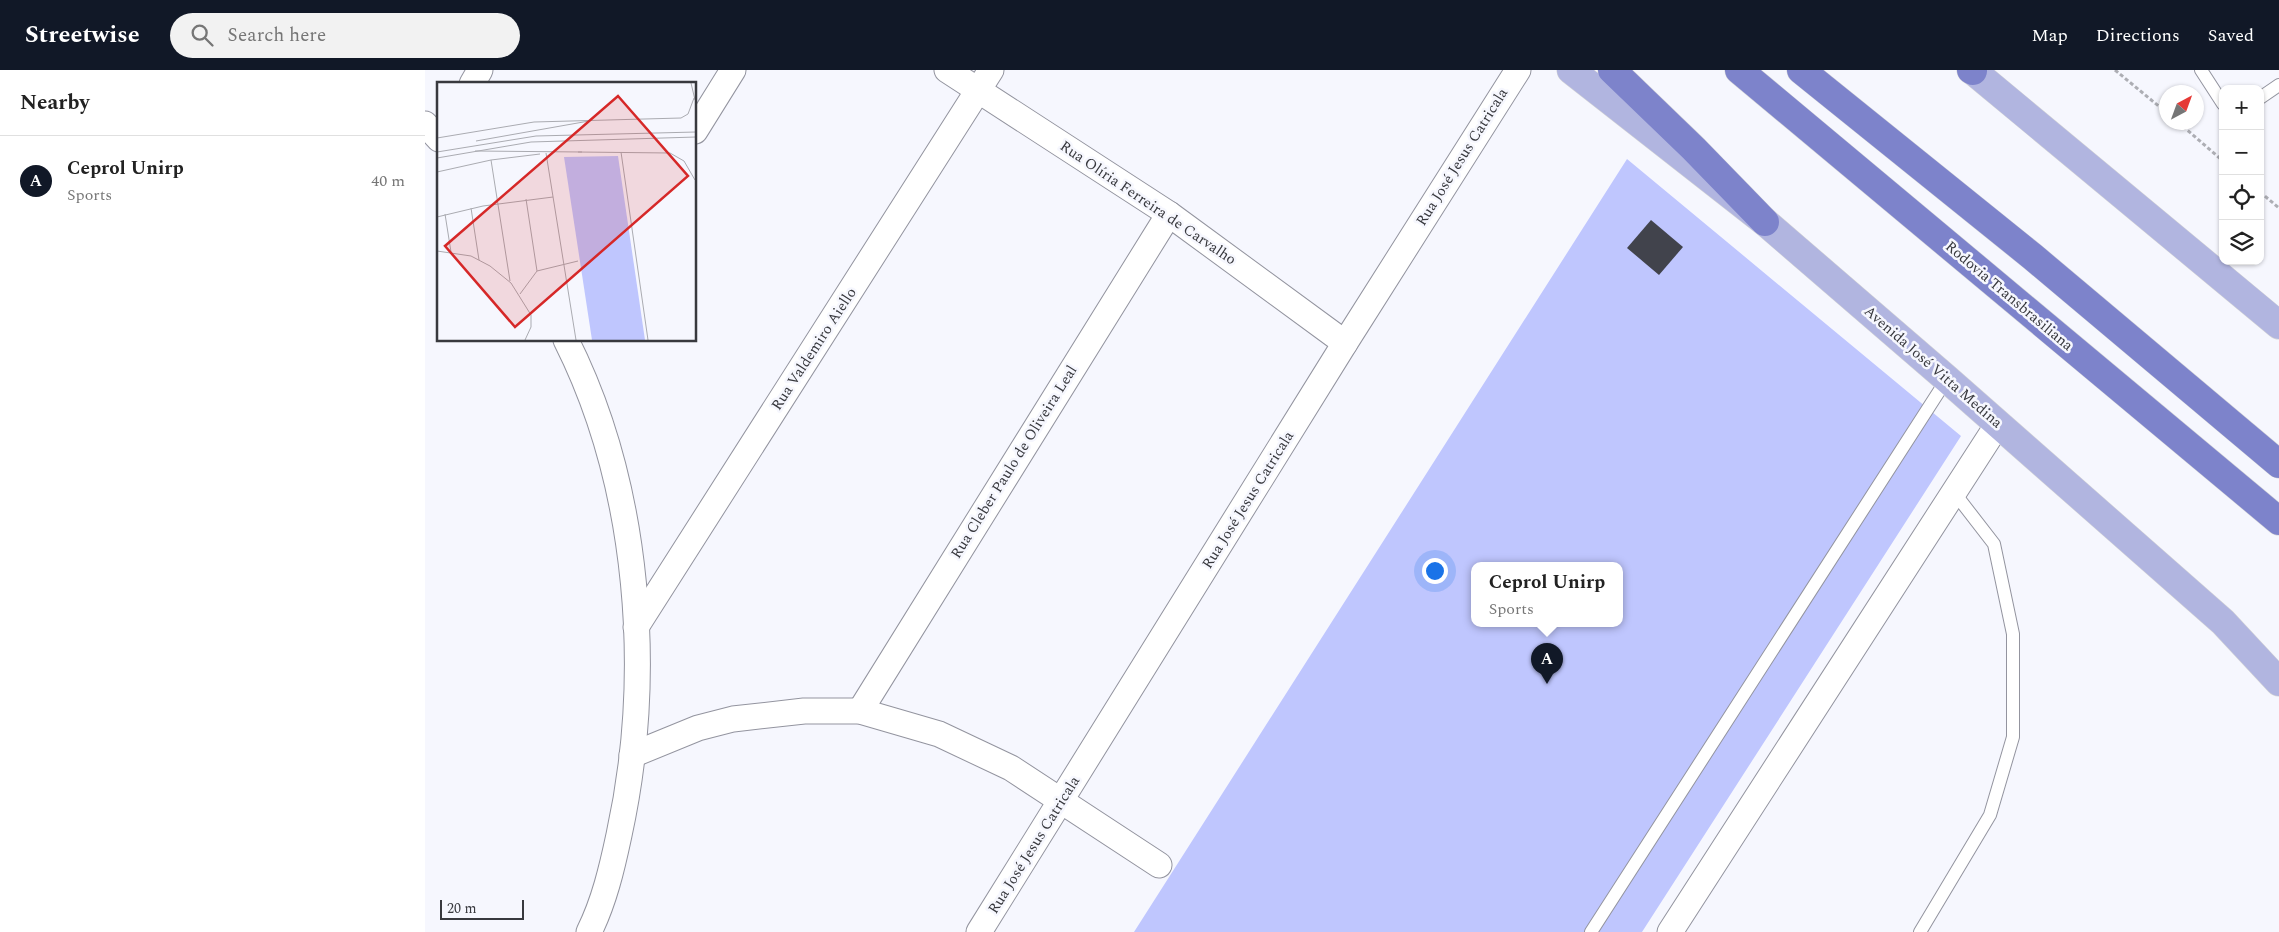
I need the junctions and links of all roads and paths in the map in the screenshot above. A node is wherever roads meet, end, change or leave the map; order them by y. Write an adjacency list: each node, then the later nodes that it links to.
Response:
1 (480, 70): 13 (street)
2 (733, 70): 19 (street)
3 (947, 70): 12 (street, Rua Olíria Ferreira de Carvalho)
4 (1518, 70): 29 (street, Rua José Jesus Catricala)
5 (1571, 70): 26 (main road, Avenida José Vitta Medina)
6 (1612, 70): 26 (highway)
7 (1739, 70): 34 (highway, Rodovia Transbrasiliana)
8 (1801, 70): 32 (highway)
9 (1972, 70): 27 (main road)
10 (2115, 70): 17 (path)
11 (2201, 70): 16 (lane)
12 (985, 80): 25 (street, Rua Olíria Ferreira de Carvalho); 35 (street, Rua Valdemiro Aiello)
13 (473, 82)
14 (2279, 85): 15 (lane)
15 (2264, 95)
16 (2219, 98)
17 (2159, 106)
18 (425, 124): 21 (street)
19 (696, 129)
20 (2187, 130): 22 (path)
21 (437, 136)
22 (2219, 157)
23 (2264, 195): 24 (path)
24 (2279, 208)
25 (1169, 214): 29 (street, Rua Olíria Ferreira de Carvalho); 37 (street, Rua Cleber Paulo de Oliveira Leal)
26 (1765, 222): 30 (main road, Avenida José Vitta Medina)
27 (2279, 325)
28 (567, 341): 35 (street)
29 (1345, 343): 39 (street, Rua José Jesus Catricala)
30 (1947, 379): 31 (main road, Avenida José Vitta Medina); 43 (lane)
31 (1998, 424): 33 (street); 36 (main road, Avenida José Vitta Medina)
32 (2279, 464)
33 (1953, 491): 44 (street); 45 (lane)
34 (2279, 522)
35 (636, 627): 38 (street)
36 (2279, 682)
37 (860, 711): 38 (street); 39 (street)
38 (632, 755): 41 (street)
39 (1062, 801): 40 (street); 42 (street, Rua José Jesus Catricala)
40 (1159, 866)
41 (589, 932)
42 (979, 932)
43 (1591, 932)
44 (1669, 932)
45 (1920, 932)

